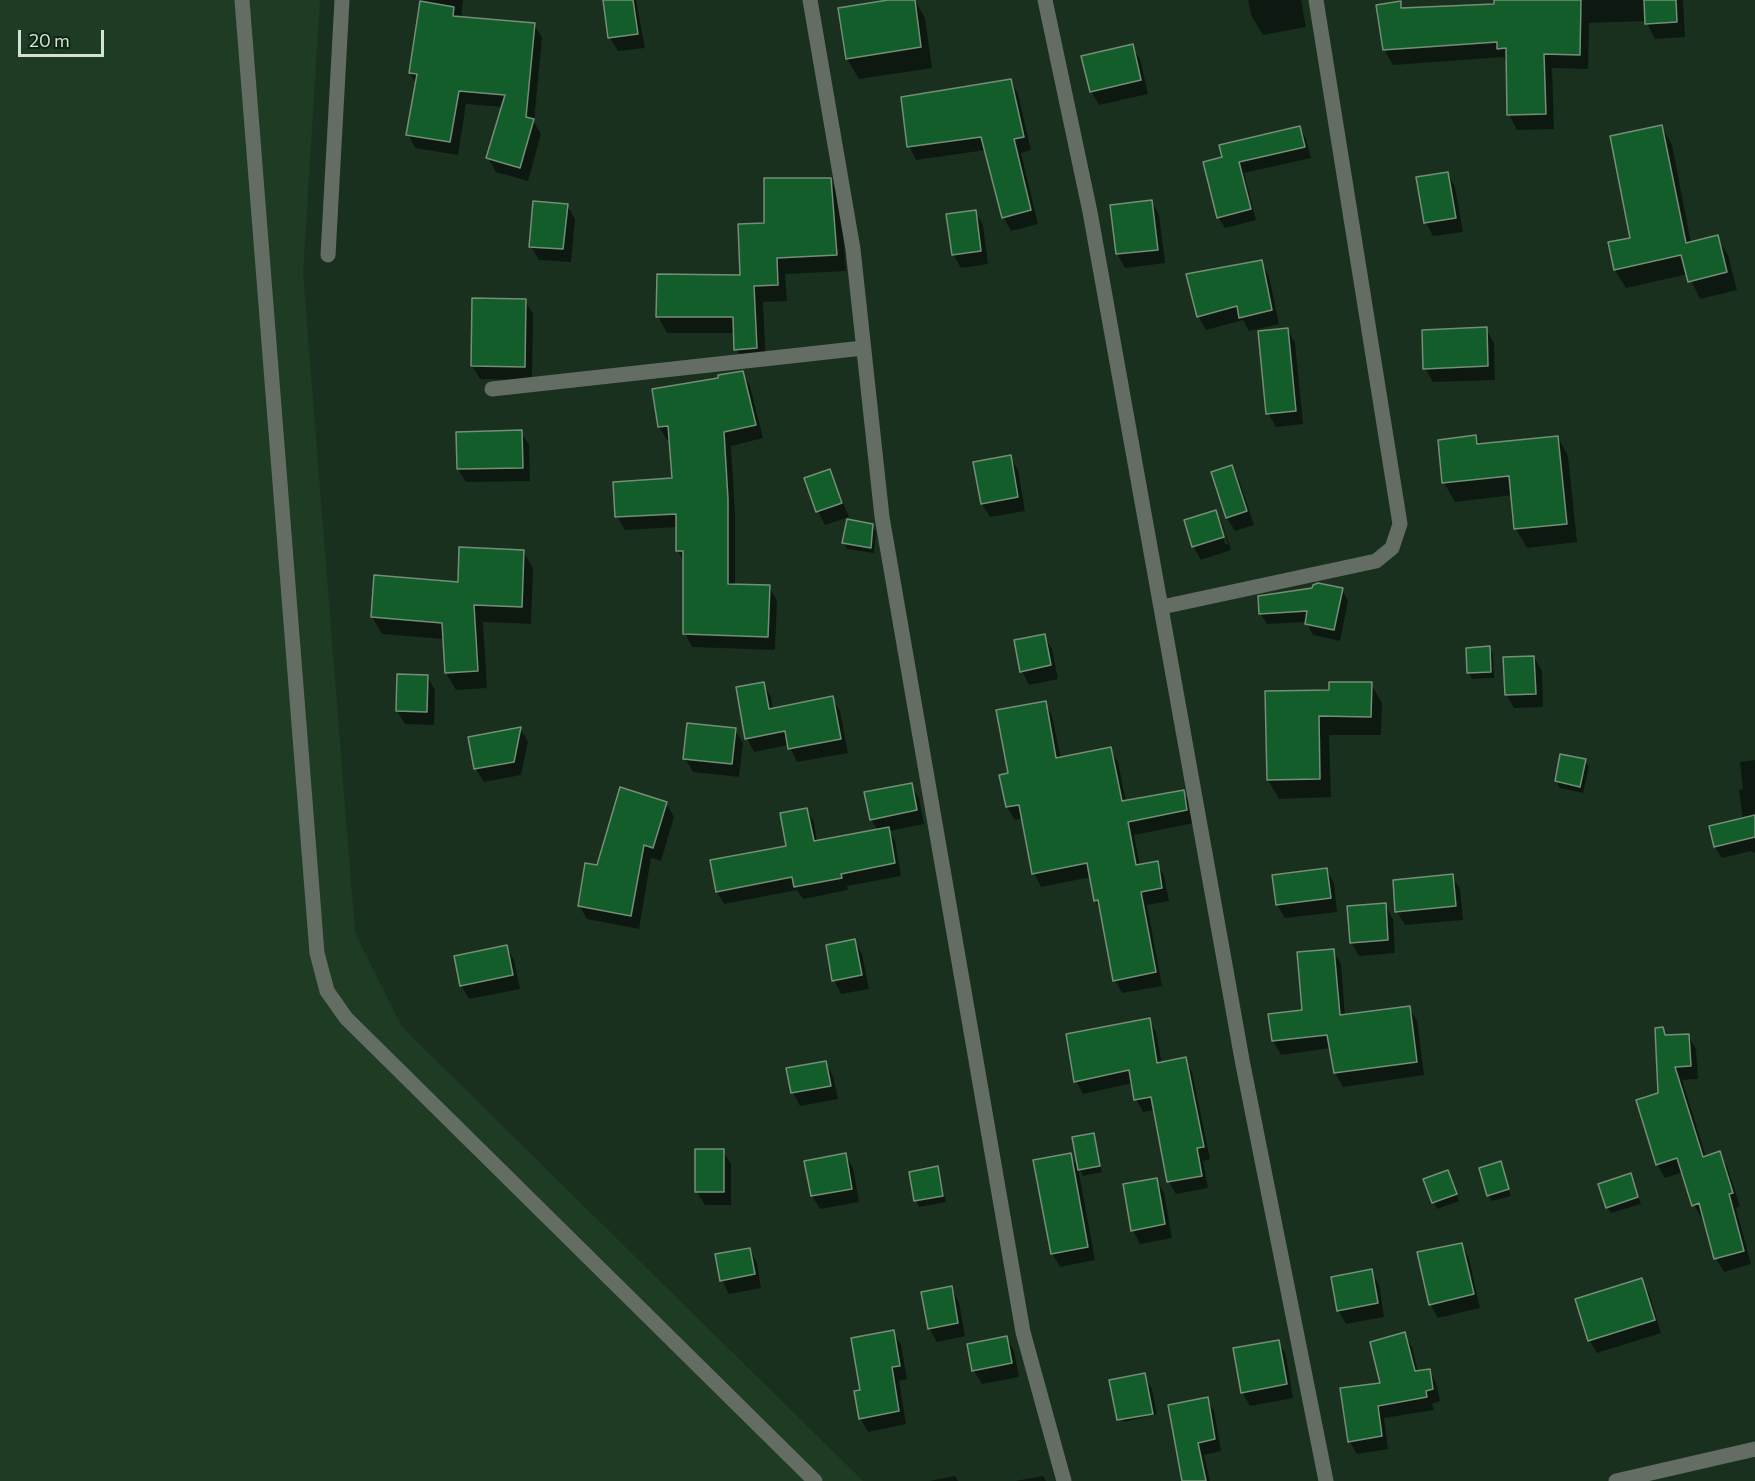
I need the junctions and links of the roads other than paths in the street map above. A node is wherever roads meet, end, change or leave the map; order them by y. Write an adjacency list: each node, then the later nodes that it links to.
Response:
1 (242, 0): 11 (street)
2 (342, 0): 6 (street)
3 (810, 0): 7 (street)
4 (1045, 0): 9 (street)
5 (1316, 0): 9 (street)
6 (328, 255)
7 (862, 348): 8 (street); 12 (street)
8 (492, 389)
9 (1162, 607): 13 (street)
10 (1755, 1449): 14 (street)
11 (815, 1481)
12 (1064, 1481)
13 (1326, 1481)
14 (1616, 1481)

